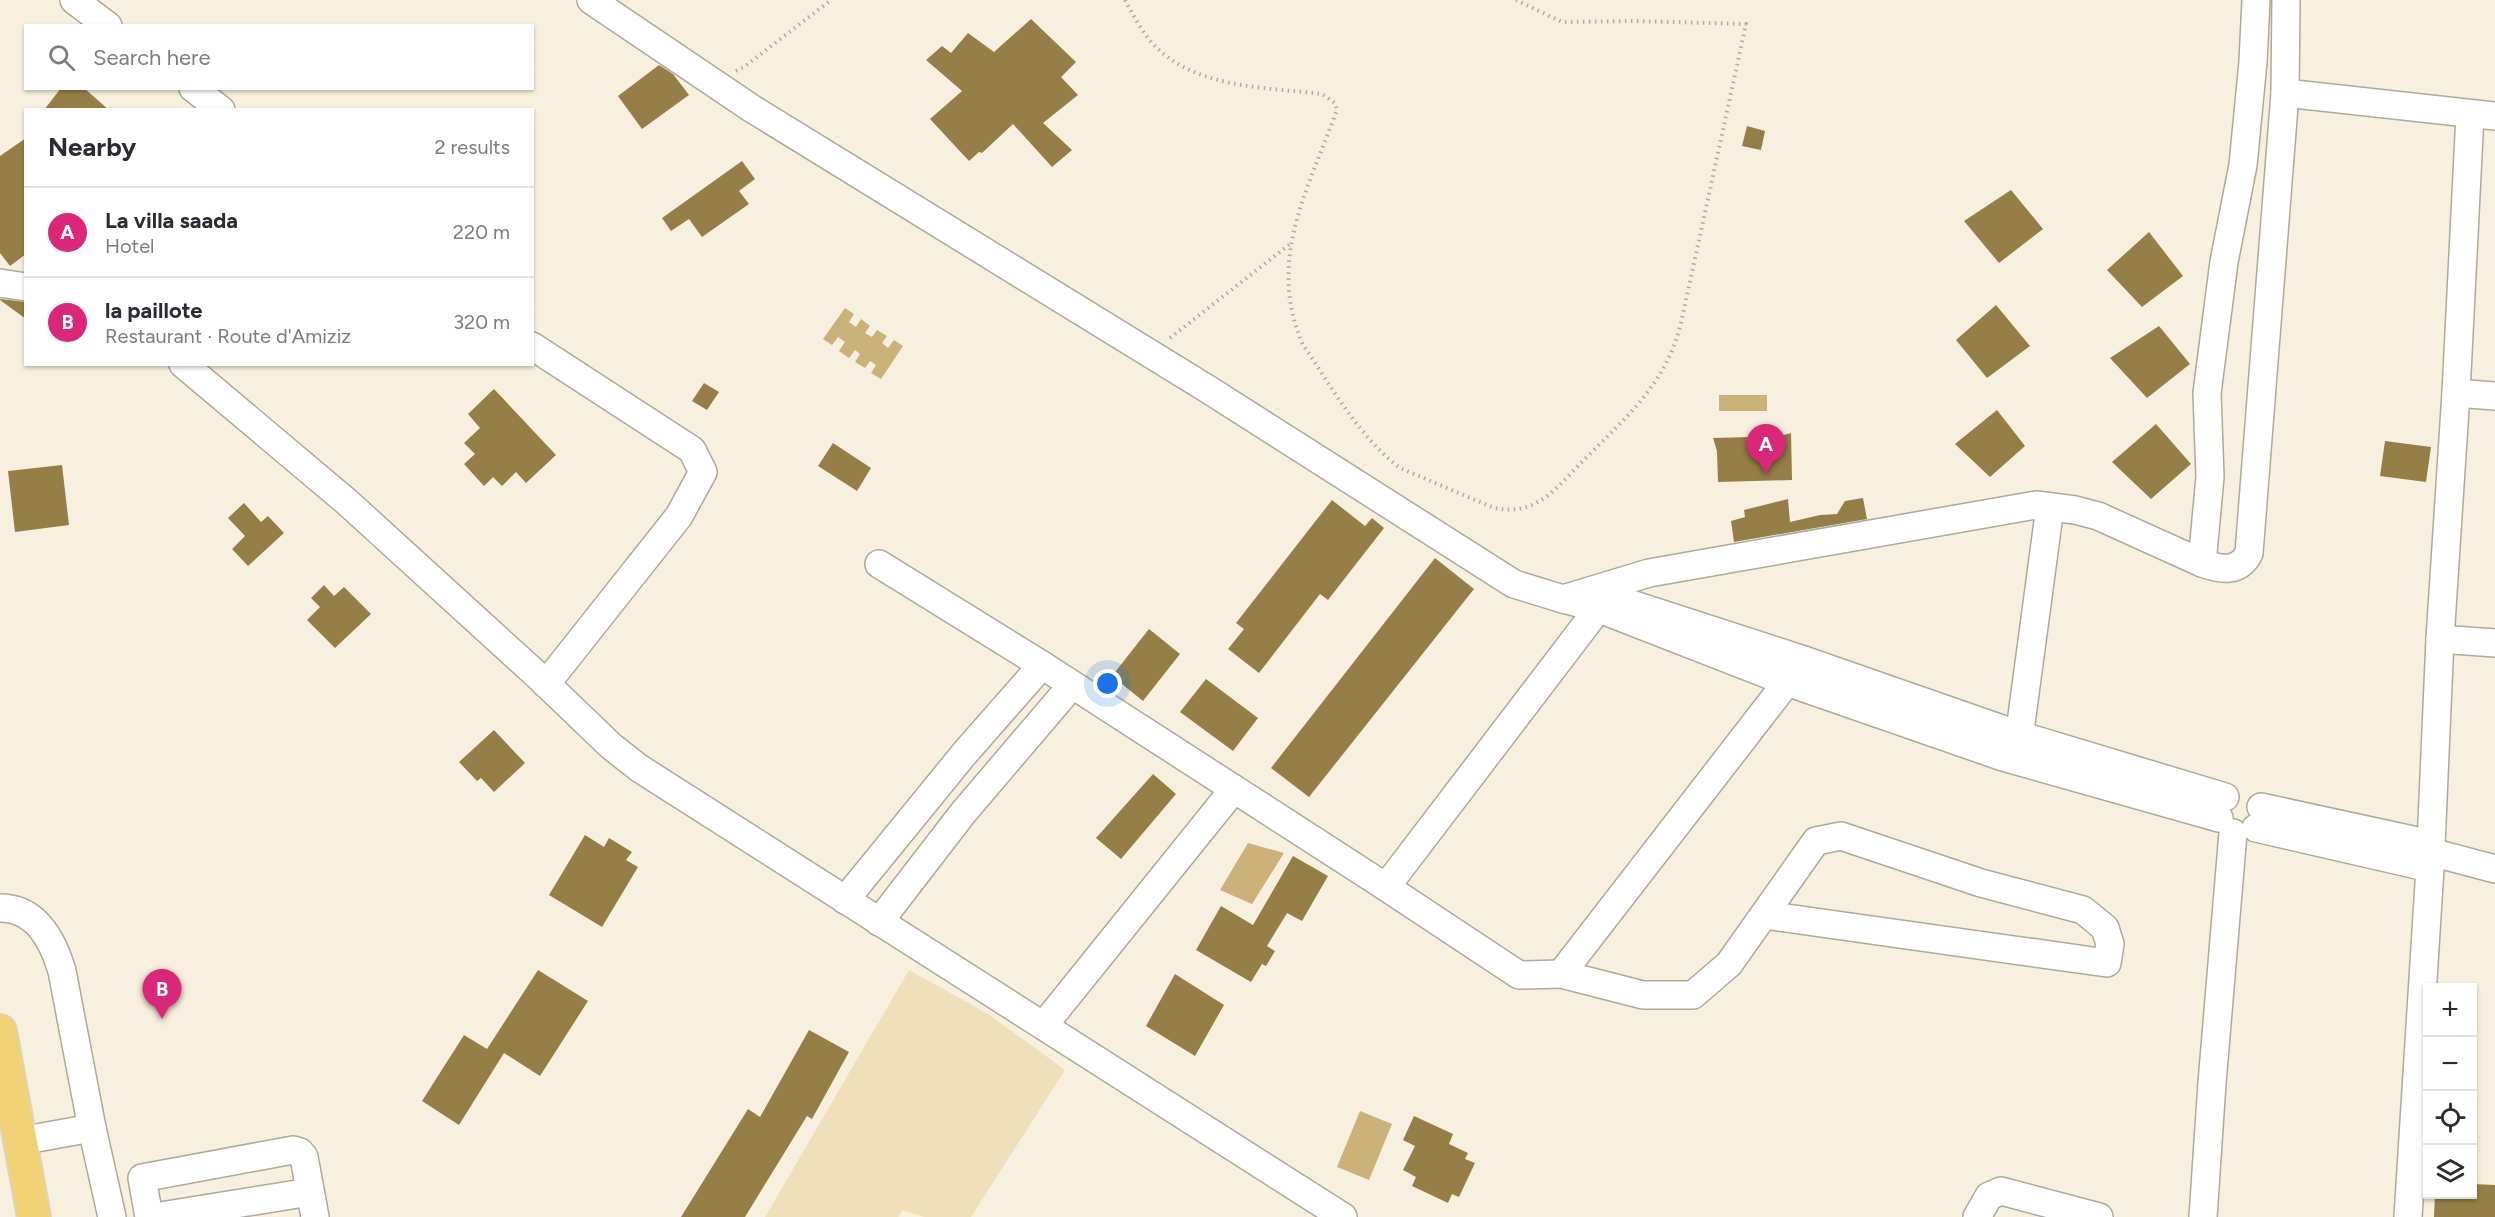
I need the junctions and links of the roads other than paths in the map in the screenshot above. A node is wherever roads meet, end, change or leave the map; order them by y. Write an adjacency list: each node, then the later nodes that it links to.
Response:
1 (74, 0): 5 (street)
2 (591, 0): 19 (street)
3 (2256, 0): 17 (street)
4 (2286, 0): 7 (street)
5 (105, 24)
6 (196, 90): 8 (street)
7 (2285, 93): 9 (street); 17 (street)
8 (218, 108)
9 (2483, 116): 14 (street)
10 (0, 283): 11 (street)
11 (24, 287)
12 (534, 347): 25 (street)
13 (185, 366): 25 (street)
14 (2456, 393): 15 (street); 20 (street)
15 (2495, 396)
16 (2050, 507): 17 (street); 19 (street); 27 (street)
17 (2202, 563)
18 (879, 564): 23 (street)
19 (1601, 598): 22 (street); 24 (street); 34 (street)
20 (2440, 639): 21 (street); 32 (street)
21 (2495, 643)
22 (1804, 660): 24 (street); 27 (street)
23 (1042, 665): 26 (street); 28 (street)
24 (1787, 682): 27 (street); 39 (street)
25 (546, 684): 35 (street)
26 (1072, 685): 29 (street); 30 (street)
27 (2017, 748): 31 (street)
28 (964, 754): 29 (street); 35 (street)
29 (997, 772): 38 (street)
30 (1234, 789): 34 (street); 40 (street)
31 (2239, 817): 32 (street); 52 (street)
32 (2430, 855): 33 (street); 53 (street)
33 (2495, 868)
34 (1386, 887): 39 (street)
35 (845, 900): 38 (street)
36 (0, 908): 42 (street)
37 (1764, 915): 37 (street); 39 (street)
38 (879, 922): 40 (street)
39 (1561, 974)
40 (1044, 1025): 49 (street)
41 (0, 1031): 43 (main road)
42 (92, 1128): 43 (street); 46 (street)
43 (20, 1141): 45 (main road)
44 (312, 1204): 47 (street); 48 (street)
45 (34, 1217)
46 (112, 1217)
47 (148, 1217)
48 (154, 1217)
49 (1343, 1217)
50 (1977, 1217): 51 (street)
51 (2099, 1217)
52 (2203, 1217)
53 (2408, 1217)

